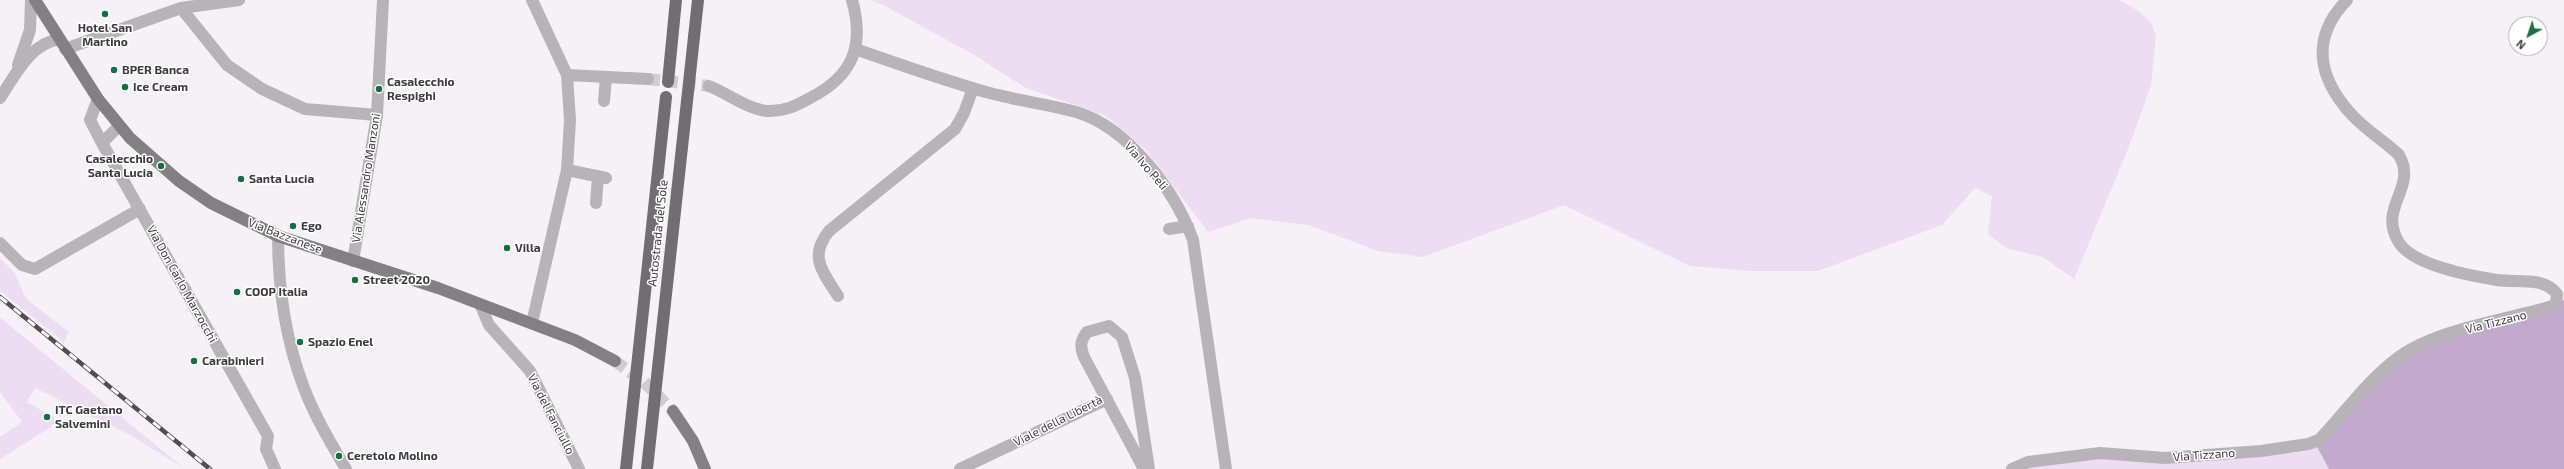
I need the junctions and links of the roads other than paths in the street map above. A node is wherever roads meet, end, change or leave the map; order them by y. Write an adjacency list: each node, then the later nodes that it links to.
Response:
1 (31, 0): 13 (street)
2 (35, 0): 11 (main road, Via Bazzanese)
3 (239, 0): 10 (street)
4 (383, 0): 24 (street, Via Alessandro Manzoni)
5 (532, 0): 14 (street)
6 (676, 0): 17 (highway)
7 (698, 0): 45 (highway, Autostrada del Sole)
8 (852, 0): 12 (street)
9 (2347, 0): 51 (street, Via Tizzano)
10 (183, 4): 11 (street); 24 (street)
11 (62, 44): 13 (street); 22 (main road, Via Bazzanese)
12 (855, 49): 18 (street); 19 (street, Via Ivo Peli)
13 (15, 75): 21 (street)
14 (567, 75): 15 (street); 27 (street)
15 (606, 77): 16 (street); 23 (street)
16 (648, 79)
17 (668, 82)
18 (709, 86)
19 (973, 88): 30 (street, Via Ivo Peli); 35 (street)
20 (666, 97): 44 (highway, Autostrada del Sole)
21 (0, 98)
22 (98, 99): 25 (main road, Via Bazzanese); 26 (street, Via Don Carlo Marzocchi)
23 (604, 101)
24 (378, 115): 34 (street, Via Alessandro Manzoni)
25 (119, 126): 26 (street); 32 (main road, Via Bazzanese)
26 (102, 143): 29 (street, Via Don Carlo Marzocchi)
27 (567, 170): 28 (street); 37 (street)
28 (596, 203)
29 (140, 209): 33 (street); 41 (street, Via Don Carlo Marzocchi)
30 (1188, 226): 31 (street); 50 (street, Via Ivo Peli)
31 (1169, 229)
32 (278, 236): 34 (main road, Via Bazzanese); 42 (street)
33 (0, 243)
34 (352, 261): 36 (main road, Via Bazzanese)
35 (838, 296)
36 (480, 304): 37 (main road, Via Bazzanese); 43 (street, Via del Fanciullo)
37 (532, 323): 38 (main road, Via Bazzanese)
38 (615, 361)
39 (1107, 399): 47 (street, Viale della Libertà); 48 (street); 49 (street, Viale della Libertà)
40 (673, 411): 46 (main road)
41 (275, 469)
42 (346, 469)
43 (579, 469)
44 (626, 469)
45 (647, 469)
46 (706, 469)
47 (960, 469)
48 (1144, 469)
49 (1149, 469)
50 (1226, 469)
51 (2012, 469)

